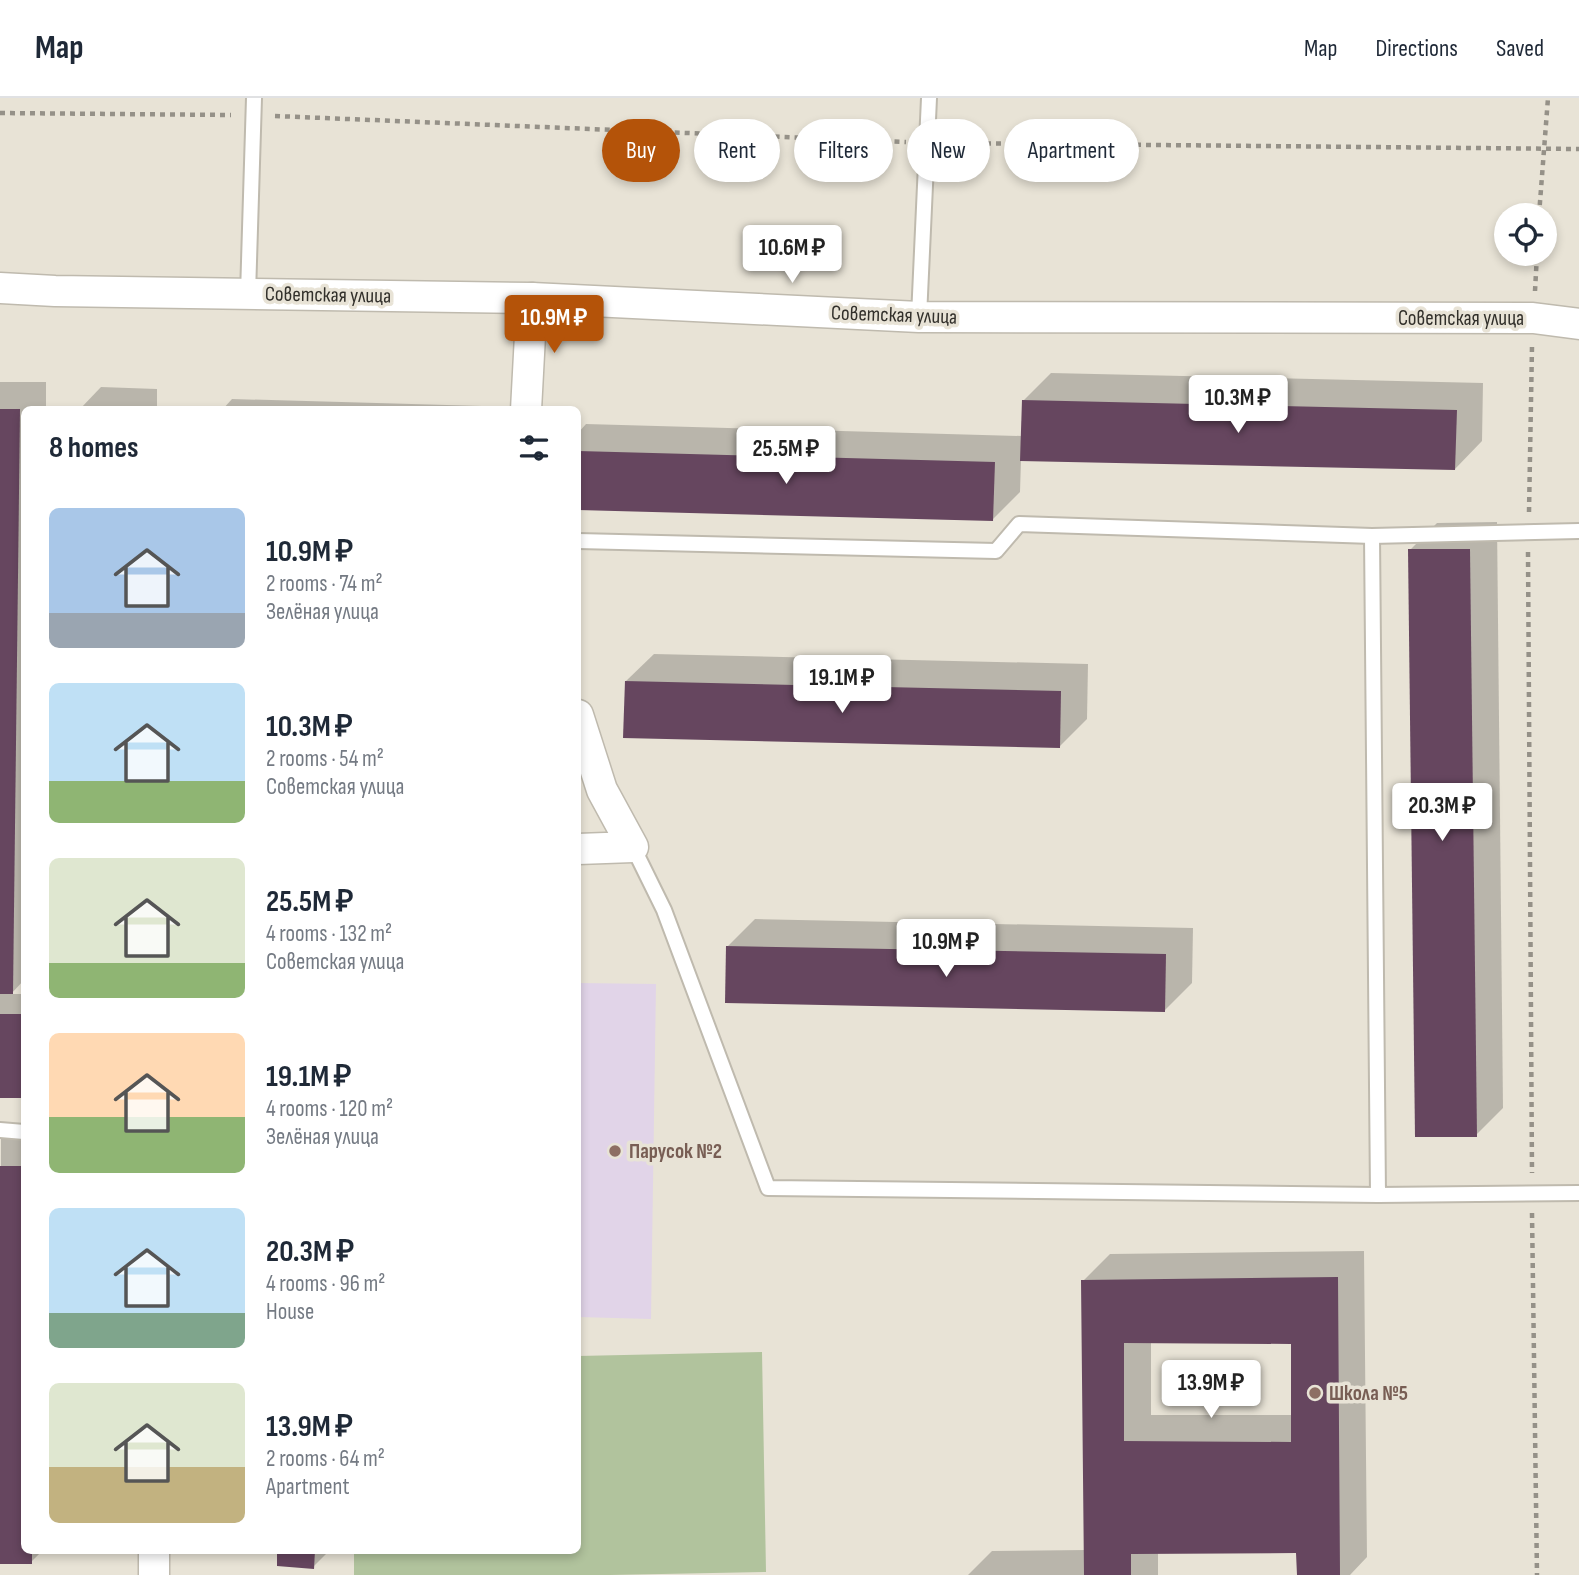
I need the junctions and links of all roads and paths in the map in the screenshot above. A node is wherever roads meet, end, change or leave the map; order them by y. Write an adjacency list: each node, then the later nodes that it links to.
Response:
1 (254, 98): 5 (lane)
2 (929, 98): 6 (lane)
3 (1548, 98): 9 (path)
4 (0, 113): 5 (path)
5 (253, 115): 7 (path); 15 (lane)
6 (928, 119)
7 (907, 141)
8 (990, 143): 9 (path)
9 (1542, 148): 10 (path); 12 (path)
10 (1579, 149)
11 (925, 182): 17 (lane)
12 (1540, 203)
13 (1535, 266): 18 (path)
14 (0, 288): 15 (street, Советская улица)
15 (248, 294): 16 (street, Советская улица)
16 (532, 298): 17 (street, Советская улица); 20 (street)
17 (919, 317): 18 (street, Советская улица)
18 (1533, 318): 19 (street, Советская улица); 22 (path)
19 (1579, 324)
20 (526, 406)
21 (1579, 531): 22 (lane)
22 (1528, 533): 23 (lane); 31 (path)
23 (1372, 536): 24 (lane); 32 (lane)
24 (581, 541)
25 (581, 724): 26 (street)
26 (633, 847): 27 (street); 32 (lane)
27 (581, 849)
28 (0, 1130): 29 (lane)
29 (21, 1132)
30 (1579, 1192): 31 (lane)
31 (1532, 1193): 32 (lane); 35 (path)
32 (1378, 1195)
33 (154, 1554): 34 (street)
34 (154, 1575)
35 (1538, 1575)

